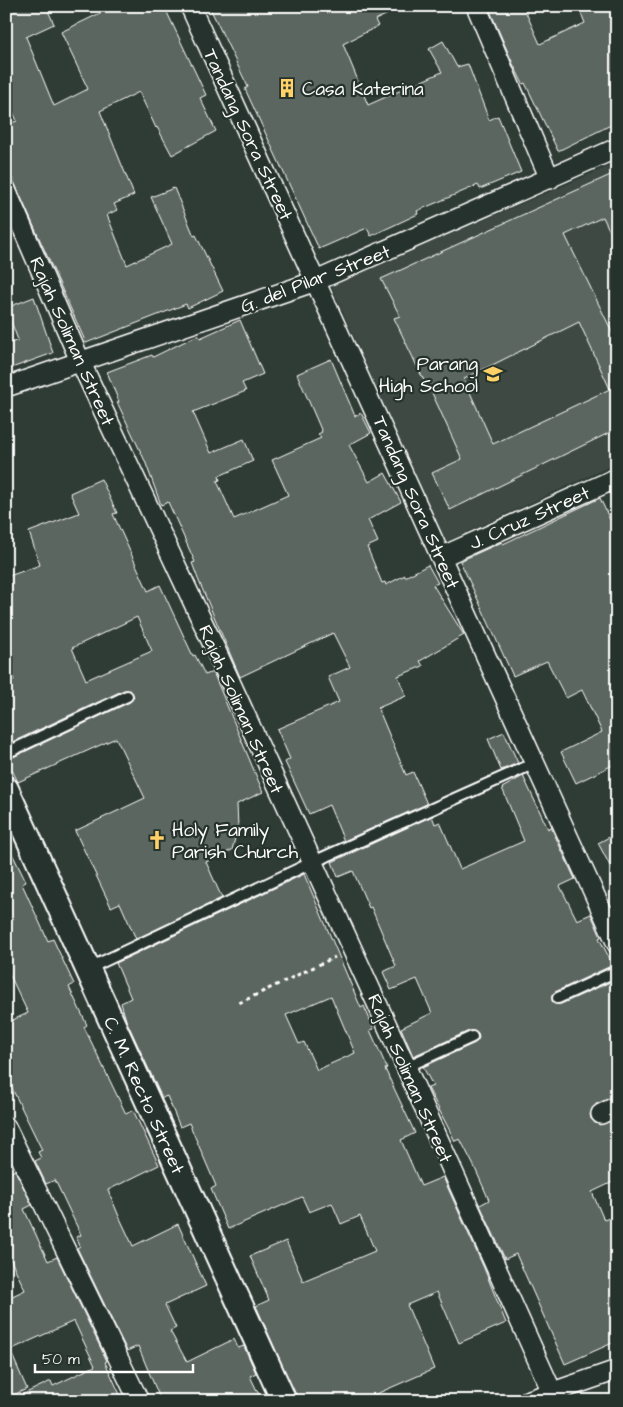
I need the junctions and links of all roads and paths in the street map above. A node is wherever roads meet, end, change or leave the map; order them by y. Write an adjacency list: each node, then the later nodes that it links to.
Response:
1 (190, 6): 6 (street, Tandang Sora Street)
2 (476, 6): 4 (street)
3 (617, 148): 4 (street, G. del Pilar Street)
4 (550, 179): 6 (street, G. del Pilar Street)
5 (6, 190): 7 (street, Rajah Soliman Street)
6 (316, 281): 7 (street, G. del Pilar Street); 10 (street, Tandang Sora Street)
7 (81, 363): 8 (street, G. del Pilar Street); 15 (street, Rajah Soliman Street)
8 (6, 387)
9 (617, 478): 10 (street, J. Cruz Street)
10 (441, 557): 13 (street, Tandang Sora Street)
11 (127, 696): 12 (lane)
12 (6, 753)
13 (535, 763): 15 (lane); 16 (street, Tandang Sora Street)
14 (6, 789): 29 (street, C. M. Recto Street)
15 (312, 863): 18 (street, Rajah Soliman Street); 19 (lane)
16 (610, 913): 17 (street, Tandang Sora Street)
17 (617, 944)
18 (352, 949): 22 (path); 24 (street, Rajah Soliman Street)
19 (98, 964)
20 (617, 971): 21 (lane)
21 (558, 998)
22 (239, 1003)
23 (472, 1037): 24 (lane)
24 (406, 1067): 27 (street, Rajah Soliman Street)
25 (7, 1131): 28 (street)
26 (617, 1370): 27 (street)
27 (552, 1392): 30 (street)
28 (139, 1401)
29 (284, 1401)
30 (527, 1401)

